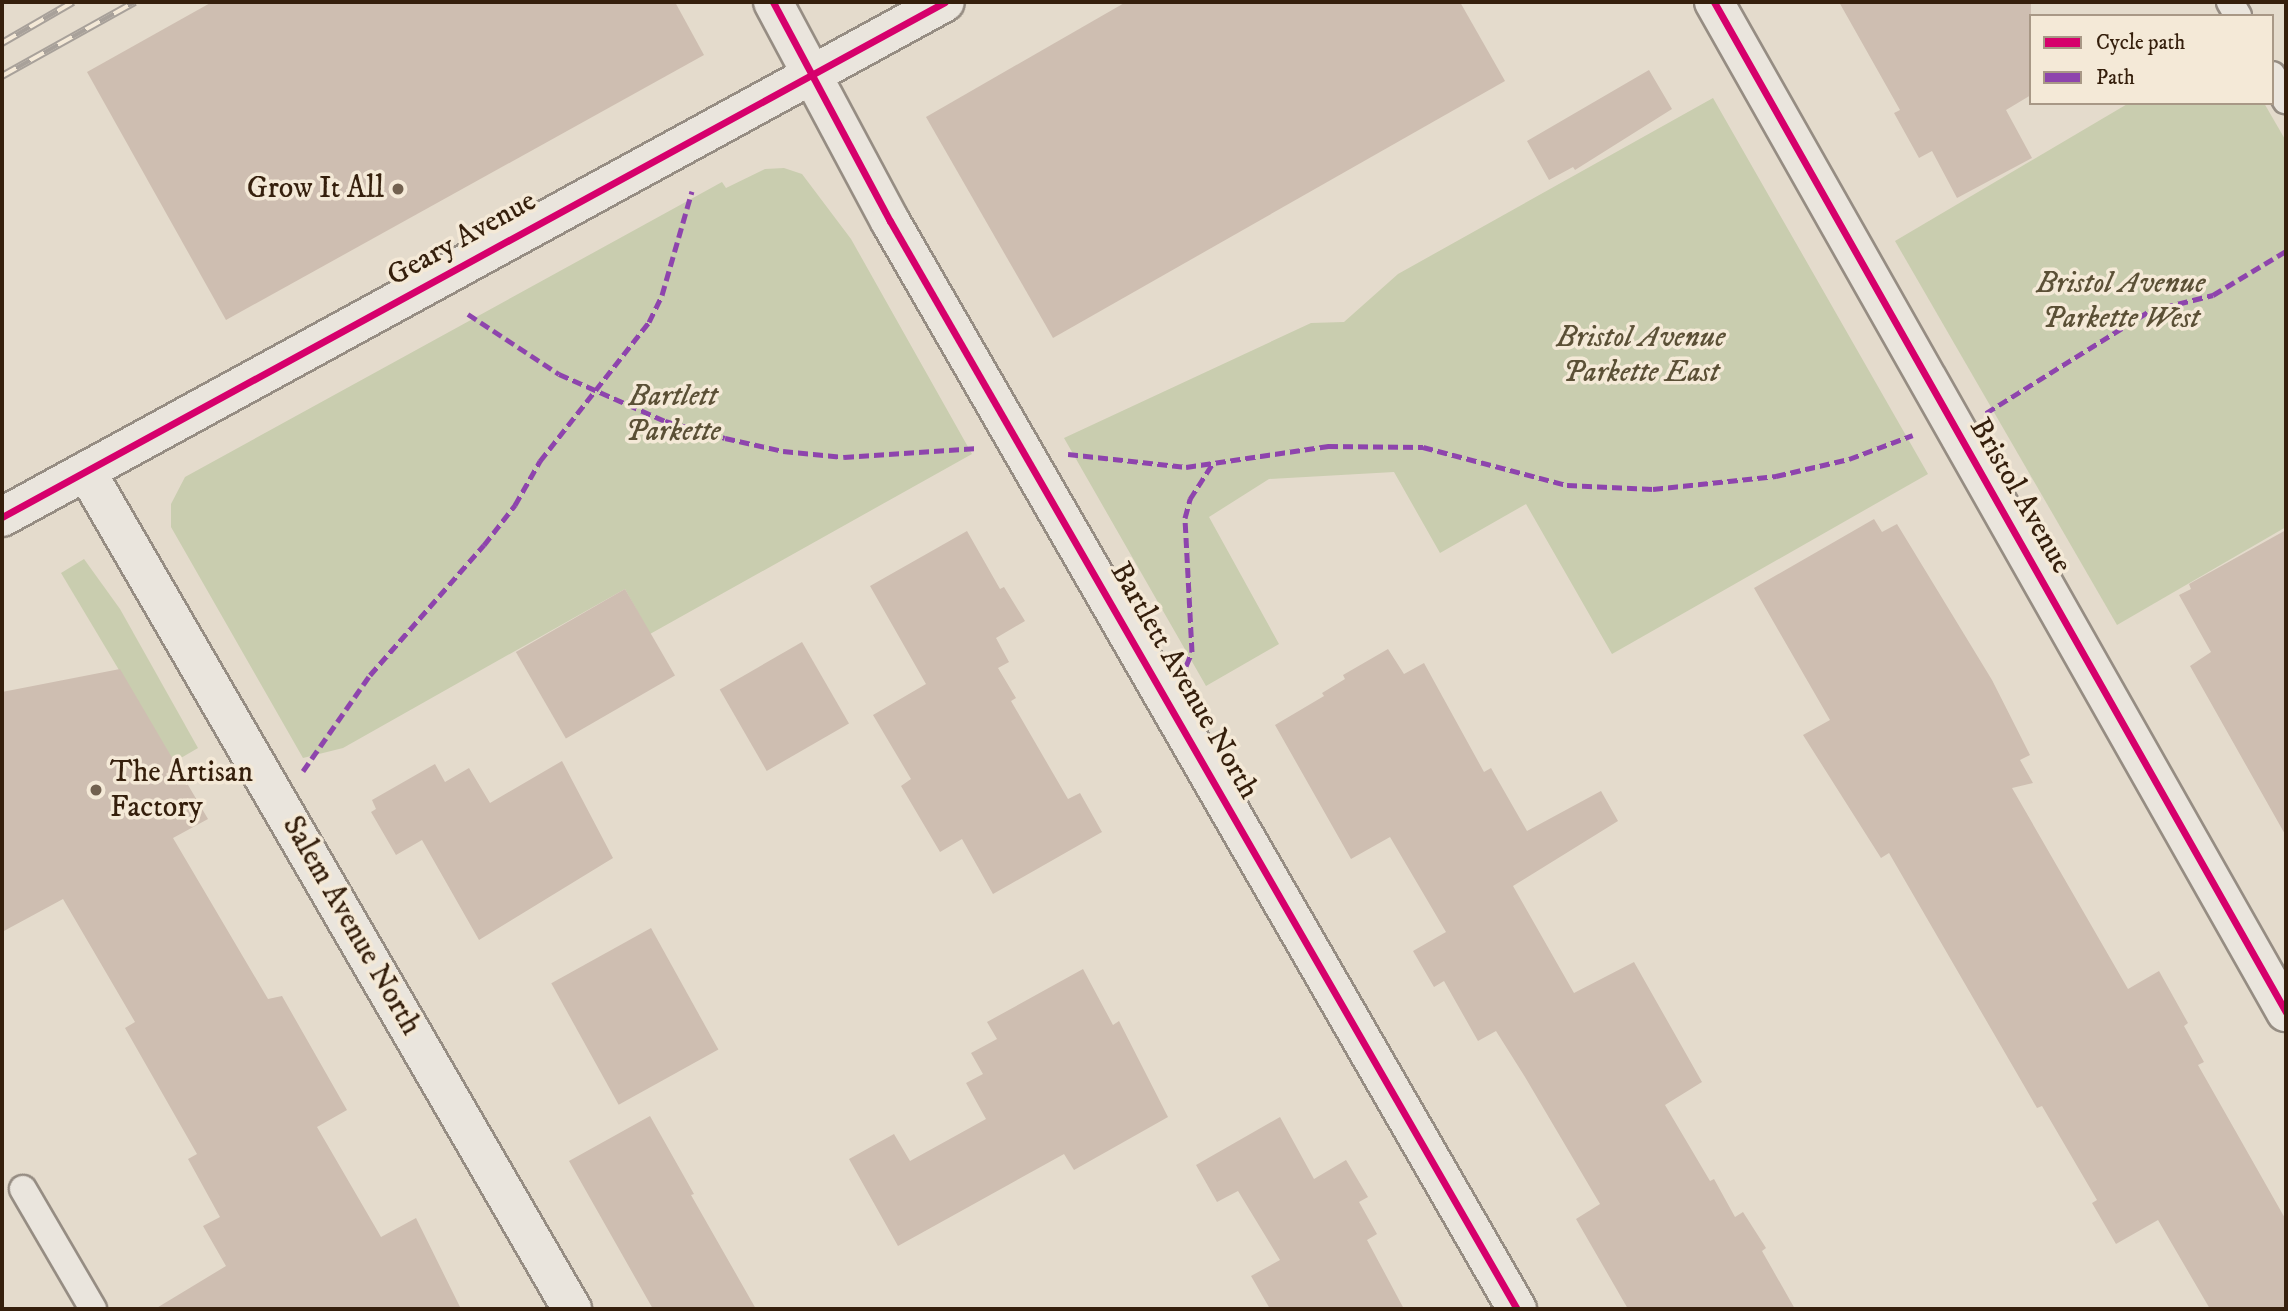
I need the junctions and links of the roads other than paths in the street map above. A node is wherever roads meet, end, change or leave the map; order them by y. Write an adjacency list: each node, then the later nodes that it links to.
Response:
1 (773, 2): 4 (street, Bartlett Avenue North)
2 (945, 2): 4 (street, Geary Avenue)
3 (1714, 2): 9 (street, Bristol Avenue)
4 (811, 75): 7 (street, Geary Avenue); 13 (street, Bartlett Avenue North)
5 (2274, 79): 6 (lane)
6 (2286, 100)
7 (86, 471): 8 (street, Geary Avenue); 12 (street, Salem Avenue North)
8 (2, 517)
9 (2286, 1012)
10 (23, 1189): 11 (lane)
11 (93, 1309)
12 (572, 1309)
13 (1517, 1309)

